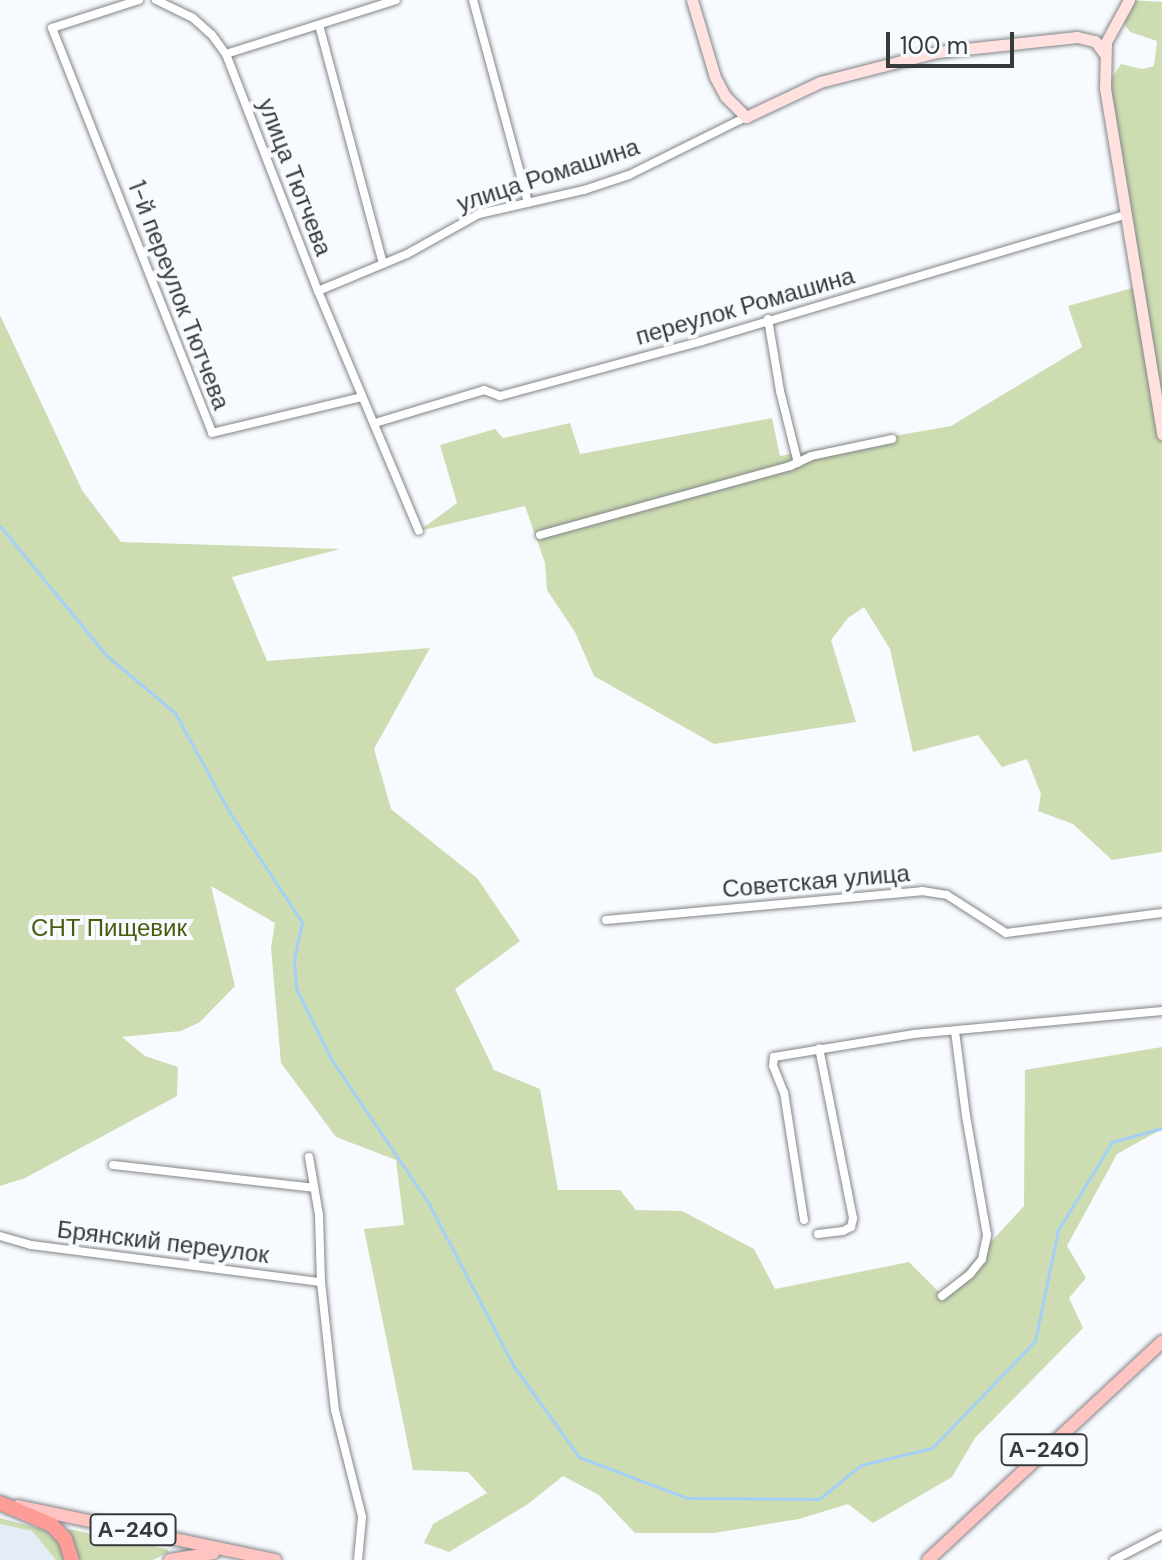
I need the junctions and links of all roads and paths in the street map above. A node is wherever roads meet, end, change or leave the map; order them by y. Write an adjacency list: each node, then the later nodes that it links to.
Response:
1 (139, 0): 18 (street, 1-й переулок Тютчева)
2 (156, 0): 11 (street, улица Тютчева)
3 (396, 0): 8 (street)
4 (473, 0): 13 (street)
5 (692, 0): 12 (street)
6 (1129, 0): 7 (street)
7 (1119, 17): 9 (street); 10 (street)
8 (319, 25): 11 (street); 15 (street)
9 (1077, 37): 10 (street); 12 (street)
10 (1104, 53): 14 (street)
11 (226, 54): 16 (street, улица Тютчева)
12 (746, 117): 13 (street, улица Ромашина)
13 (528, 203): 15 (street, улица Ромашина)
14 (1127, 214): 17 (street, переулок Ромашина); 20 (street)
15 (383, 264): 16 (street, улица Ромашина)
16 (318, 291): 18 (street, улица Тютчева)
17 (768, 319): 19 (street, переулок Ромашина); 22 (street)
18 (362, 397): 19 (street, улица Тютчева)
19 (375, 423): 23 (street, улица Тютчева)
20 (1162, 434)
21 (892, 439): 22 (street)
22 (798, 463): 24 (street)
23 (419, 531)
24 (540, 535)
25 (1162, 913): 26 (street, Советская улица)
26 (606, 920)
27 (1162, 1011): 28 (street)
28 (955, 1031): 29 (street); 37 (street)
29 (819, 1048): 33 (street); 34 (street)
30 (309, 1157): 32 (street)
31 (113, 1165): 32 (street)
32 (314, 1188): 36 (street)
33 (804, 1220)
34 (818, 1234)
35 (0, 1236): 36 (street, Брянский переулок)
36 (321, 1282): 45 (street)
37 (942, 1296)
38 (1162, 1342): 46 (main road, А-240)
39 (3, 1503): 41 (main road, А-240); 42 (highway)
40 (1162, 1535): 47 (street)
41 (259, 1557): 43 (main road); 44 (main road, А-240)
42 (72, 1560)
43 (170, 1560)
44 (275, 1560)
45 (358, 1560)
46 (928, 1560)
47 (1114, 1560)

